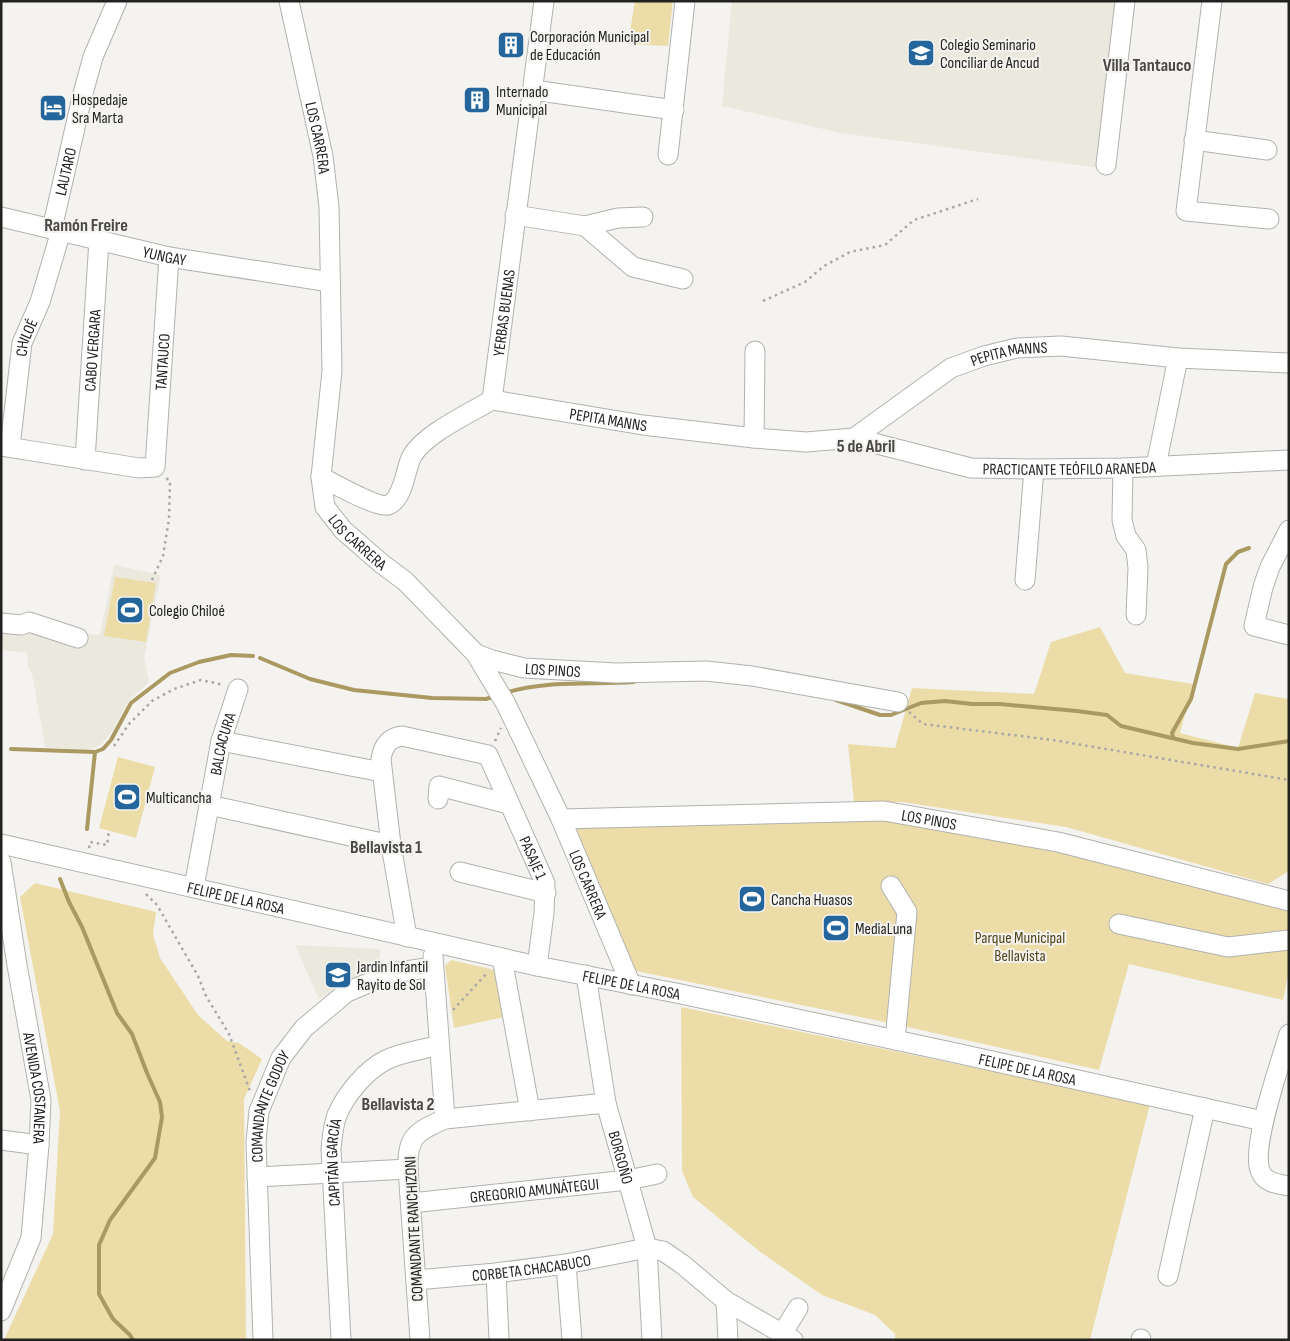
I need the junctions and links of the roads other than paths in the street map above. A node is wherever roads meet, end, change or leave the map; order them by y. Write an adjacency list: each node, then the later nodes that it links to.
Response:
1 (117, 1): 18 (street, LAUTARO)
2 (289, 1): 22 (street, LOS CARRERA)
3 (544, 1): 7 (street, YERBAS BUENAS)
4 (685, 1): 8 (street)
5 (1126, 1): 12 (street)
6 (1212, 1): 9 (street)
7 (533, 90): 8 (street); 13 (street, YERBAS BUENAS)
8 (674, 110): 11 (street)
9 (1194, 140): 10 (street); 16 (street)
10 (1267, 150)
11 (668, 156)
12 (1106, 165)
13 (515, 215): 17 (street); 26 (street, YERBAS BUENAS)
14 (1, 216): 18 (street, YUNGAY)
15 (643, 217): 17 (street)
16 (1269, 219)
17 (585, 226): 21 (street)
18 (57, 230): 19 (street, YUNGAY); 29 (street, CHILOÉ)
19 (99, 240): 20 (street, YUNGAY); 30 (street, CABO VERGARA)
20 (169, 257): 22 (street, YUNGAY); 30 (street, TANTAUCO)
21 (683, 279)
22 (330, 282): 35 (street, LOS CARRERA)
23 (755, 351): 27 (street)
24 (1178, 358): 25 (street, PEPITA MANNS); 28 (street, PEPITA MANNS); 32 (street)
25 (1289, 363)
26 (492, 400): 27 (street, PEPITA MANNS); 35 (street)
27 (754, 438): 28 (street, PEPITA MANNS)
28 (854, 438): 34 (street, PRACTICANTE TEÓFILO ARANEDA)
29 (5, 446): 30 (street)
30 (85, 460)
31 (1289, 460): 32 (street, PRACTICANTE TEÓFILO ARANEDA)
32 (1156, 466): 33 (street, PRACTICANTE TEÓFILO ARANEDA)
33 (1123, 468): 34 (street, PRACTICANTE TEÓFILO ARANEDA); 38 (street)
34 (1034, 469): 37 (street)
35 (321, 477): 42 (street, LOS CARRERA)
36 (1289, 530): 40 (street)
37 (1025, 580)
38 (1136, 615)
39 (1, 623): 41 (street)
40 (1289, 635)
41 (78, 638)
42 (476, 654): 44 (street, LOS PINOS); 50 (street, LOS CARRERA)
43 (238, 689): 45 (street, BALCACURA)
44 (904, 708)
45 (221, 741): 46 (street); 49 (street, BALCACURA)
46 (382, 772): 48 (street, PASAJE 1); 52 (street)
47 (438, 800): 48 (street)
48 (509, 804): 57 (street, PASAJE 1)
49 (209, 805): 52 (street); 56 (street, BALCACURA)
50 (561, 819): 58 (street, LOS PINOS); 67 (street, LOS CARRERA)
51 (1, 844): 56 (street, FELIPE DE LA ROSA)
52 (391, 845): 60 (street)
53 (1, 862): 77 (street, AVENIDA COSTANERA)
54 (460, 872): 57 (street)
55 (891, 886): 69 (street)
56 (194, 887): 60 (street, FELIPE DE LA ROSA)
57 (546, 893): 64 (street, PASAJE 1)
58 (1289, 901)
59 (1119, 924): 61 (street)
60 (407, 937): 62 (street, FELIPE DE LA ROSA)
61 (1289, 940)
62 (432, 942): 63 (street, FELIPE DE LA ROSA); 65 (street)
63 (496, 964): 64 (street, FELIPE DE LA ROSA); 73 (street)
64 (537, 966): 66 (street, FELIPE DE LA ROSA)
65 (434, 967): 70 (street); 81 (street, COMANDANTE GODOY)
66 (586, 975): 67 (street, FELIPE DE LA ROSA); 71 (street, BORGOÑO)
67 (631, 985): 69 (street, FELIPE DE LA ROSA)
68 (1289, 1034): 75 (street)
69 (895, 1040): 72 (street, FELIPE DE LA ROSA)
70 (439, 1045): 74 (street); 79 (street, CAPITÁN GARCÍA)
71 (606, 1103): 73 (street, COMANDANTE RANCHIZONI); 82 (street, BORGOÑO)
72 (1205, 1108): 75 (street, FELIPE DE LA ROSA); 88 (street)
73 (530, 1111): 74 (street, COMANDANTE RANCHIZONI)
74 (446, 1119): 78 (street, COMANDANTE RANCHIZONI)
75 (1263, 1122): 83 (street)
76 (1, 1140): 77 (street)
77 (39, 1145): 92 (street, AVENIDA COSTANERA)
78 (408, 1169): 79 (street); 84 (street, COMANDANTE RANCHIZONI)
79 (331, 1173): 81 (street); 95 (street, CAPITÁN GARCÍA)
80 (658, 1174): 82 (street, GREGORIO AMUNÁTEGUI)
81 (257, 1178): 94 (street, COMANDANTE GODOY)
82 (628, 1180): 84 (street, GREGORIO AMUNÁTEGUI); 85 (street, BORGOÑO)
83 (1289, 1186)
84 (411, 1203): 89 (street, COMANDANTE RANCHIZONI)
85 (647, 1248): 86 (street, CORBETA CHACABUCO); 90 (street); 99 (street, BORGOÑO)
86 (566, 1264): 87 (street, CORBETA CHACABUCO); 98 (street)
87 (496, 1273): 89 (street, CORBETA CHACABUCO); 97 (street)
88 (1168, 1276)
89 (416, 1280): 96 (street, COMANDANTE RANCHIZONI)
90 (726, 1301): 93 (street); 100 (street)
91 (798, 1308): 93 (street)
92 (1, 1311)
93 (788, 1337)
94 (263, 1340)
95 (341, 1340)
96 (420, 1340)
97 (499, 1340)
98 (572, 1340)
99 (652, 1340)
100 (728, 1340)

